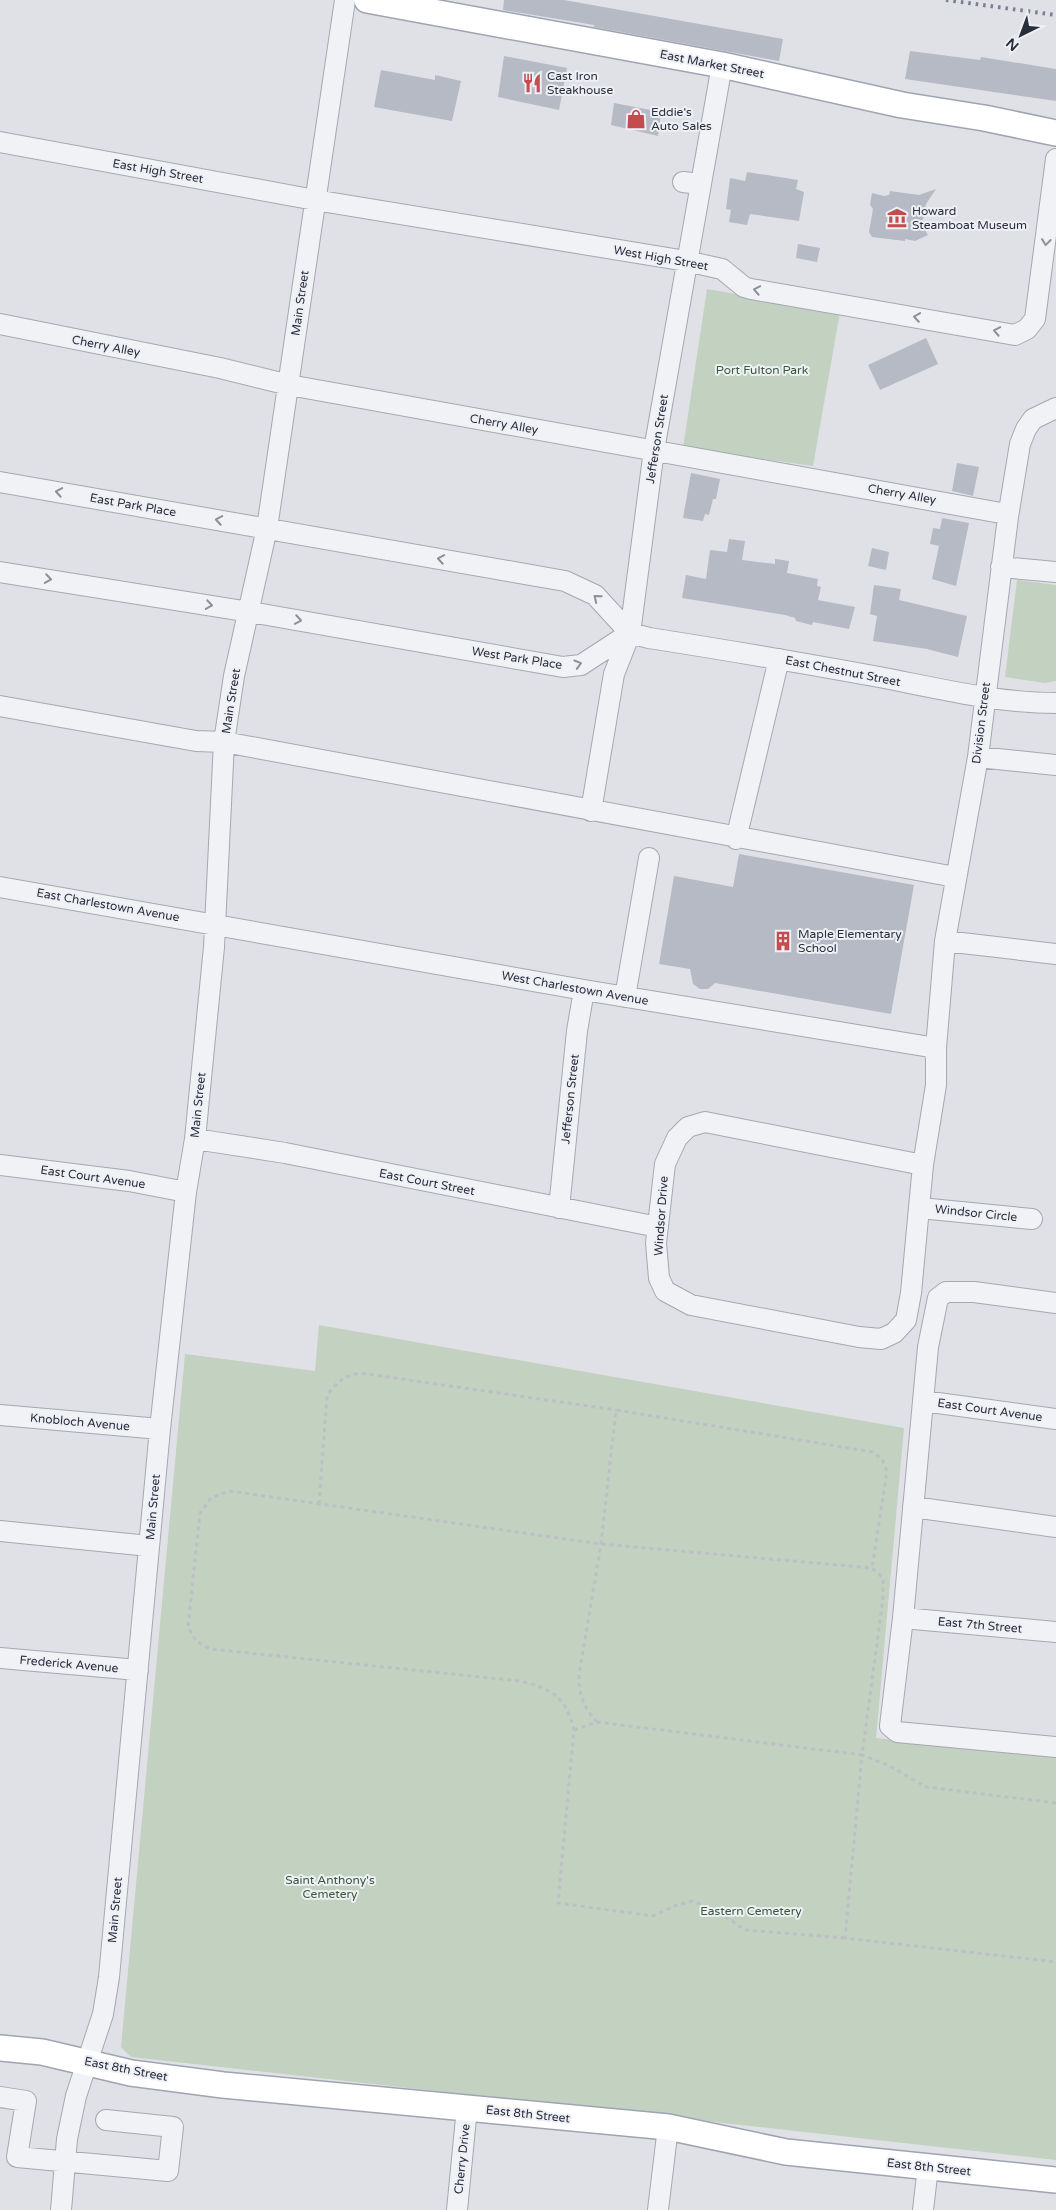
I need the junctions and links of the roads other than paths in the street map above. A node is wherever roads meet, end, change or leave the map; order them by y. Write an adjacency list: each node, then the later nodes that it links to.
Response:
1 (346, 0): 7 (street, Main Street)
2 (367, 0): 3 (main road, East Market Street)
3 (722, 65): 4 (main road, East Market Street); 8 (street, Jefferson Street)
4 (1056, 133)
5 (0, 142): 7 (street, East High Street)
6 (1056, 159): 8 (street, West High Street, one-way to 8)
7 (315, 200): 8 (street, West High Street); 10 (street, Main Street)
8 (686, 261): 12 (street, Jefferson Street)
9 (0, 324): 10 (street, Cherry Alley)
10 (289, 385): 12 (street, Cherry Alley); 15 (street, Main Street)
11 (1052, 410): 14 (street, Division Street)
12 (654, 450): 14 (street, Cherry Alley); 20 (street, Jefferson Street)
13 (0, 482): 15 (street, East Park Place, one-way to 13)
14 (1008, 517): 16 (street, Division Street)
15 (267, 528): 19 (street, Main Street); 20 (street, one-way to 15)
16 (1001, 567): 18 (street); 22 (street, Division Street)
17 (0, 572): 19 (street, one-way to 19)
18 (1056, 572)
19 (250, 612): 20 (street, West Park Place, one-way to 20); 25 (street, Main Street)
20 (630, 633): 21 (street, East Chestnut Street); 28 (street, Jefferson Street)
21 (779, 659): 22 (street, East Chestnut Street); 29 (street)
22 (984, 697): 23 (street, East Chestnut Street); 26 (street, Division Street)
23 (1056, 703)
24 (0, 706): 25 (street)
25 (224, 742): 28 (street); 33 (street, Main Street)
26 (978, 757): 27 (street); 31 (street, Division Street)
27 (1056, 765)
28 (591, 811): 29 (street)
29 (736, 838): 31 (street)
30 (649, 858): 37 (street)
31 (955, 877): 34 (street, Division Street)
32 (0, 887): 33 (street, East Charlestown Avenue)
33 (215, 924): 36 (street, West Charlestown Avenue); 39 (street, Main Street)
34 (945, 941): 35 (street); 38 (street, Division Street)
35 (1056, 954)
36 (584, 990): 37 (street, West Charlestown Avenue); 43 (street, Jefferson Street)
37 (625, 997): 38 (street, West Charlestown Avenue)
38 (936, 1048): 41 (street, Windsor Drive)
39 (195, 1139): 42 (street, Main Street); 43 (street, East Court Street)
40 (0, 1165): 42 (street, East Court Avenue)
41 (923, 1165): 44 (street, Windsor Drive); 46 (street, Windsor Drive)
42 (186, 1192): 51 (street, Main Street)
43 (559, 1208): 46 (street, East Court Street)
44 (920, 1208): 45 (street, Windsor Circle); 46 (street, Windsor Drive)
45 (1032, 1219)
46 (658, 1227)
47 (1056, 1303): 48 (street)
48 (923, 1401): 50 (street, East Court Avenue); 52 (street)
49 (0, 1415): 51 (street, Knobloch Avenue)
50 (1056, 1419)
51 (160, 1429): 55 (street, Main Street)
52 (914, 1507): 53 (street); 56 (street)
53 (1056, 1527)
54 (0, 1531): 55 (street)
55 (150, 1546): 59 (street, Main Street)
56 (903, 1618): 57 (street, East 7th Street); 60 (street)
57 (1056, 1632)
58 (0, 1658): 59 (street, Frederick Avenue)
59 (138, 1670): 62 (street, Main Street)
60 (1056, 1747)
61 (0, 2048): 62 (main road, East 8th Street)
62 (86, 2062): 64 (main road, East 8th Street); 67 (street, Main Street)
63 (0, 2097): 67 (street)
64 (468, 2108): 66 (main road, East 8th Street); 71 (street, Cherry Drive)
65 (106, 2120): 67 (street)
66 (668, 2127): 68 (main road, East 8th Street); 72 (street)
67 (65, 2161): 70 (street, Main Street)
68 (928, 2167): 69 (main road, East 8th Street); 73 (street)
69 (1056, 2180)
70 (61, 2210)
71 (457, 2210)
72 (658, 2210)
73 (923, 2210)

